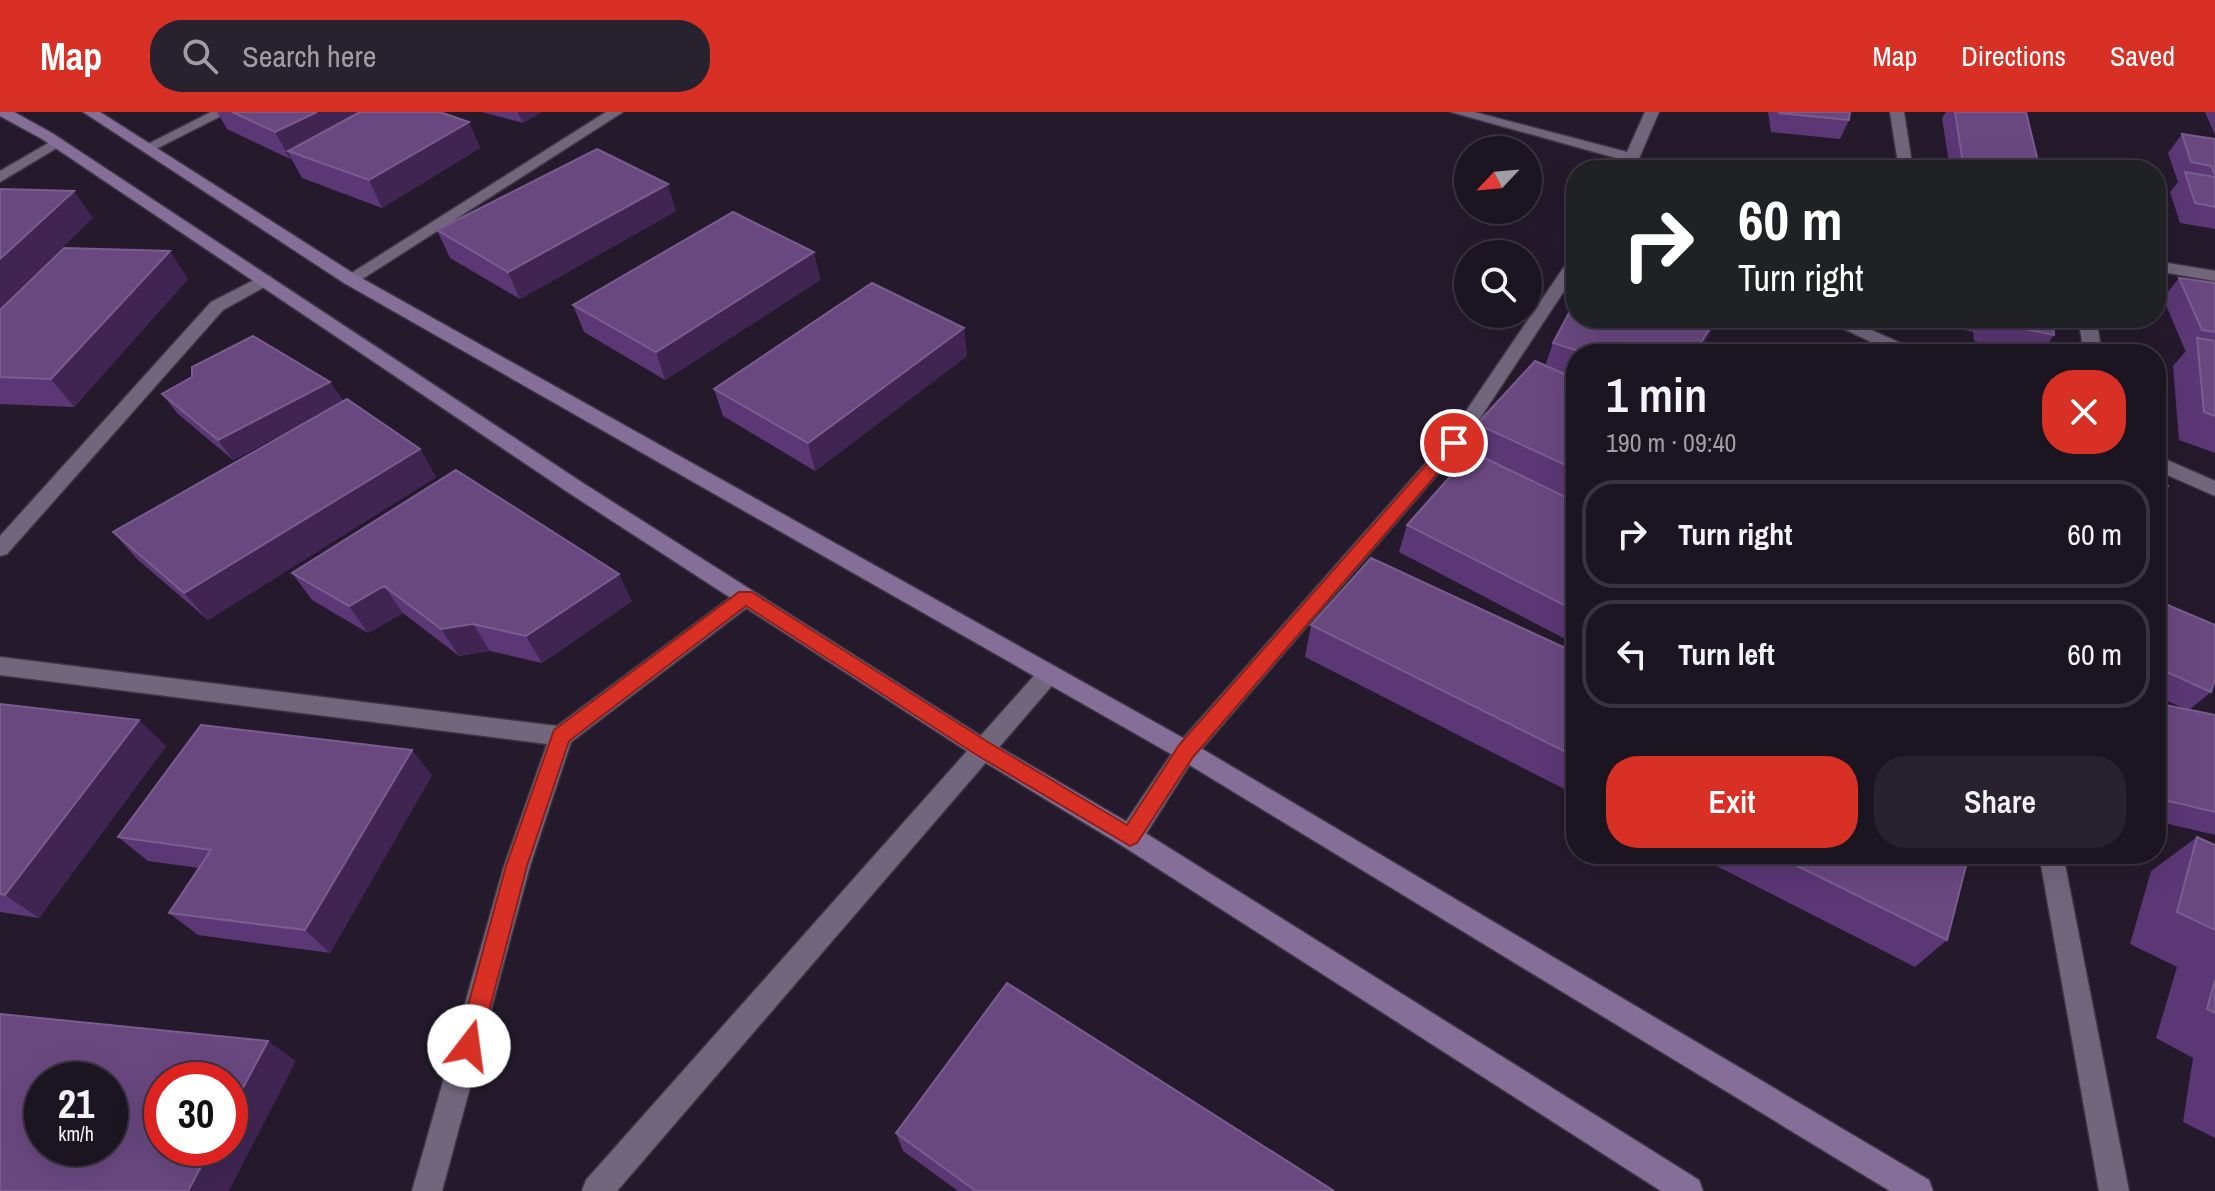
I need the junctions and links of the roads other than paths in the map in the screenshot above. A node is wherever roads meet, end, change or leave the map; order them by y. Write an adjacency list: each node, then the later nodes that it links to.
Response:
1 (4, 112): 8 (main road)
2 (90, 112): 9 (main road)
3 (222, 112): 9 (street)
4 (616, 112): 17 (street)
5 (1458, 112): 10 (street)
6 (1652, 112): 11 (street)
7 (1897, 112): 12 (street)
8 (57, 142): 13 (street); 18 (main road)
9 (147, 148): 17 (main road)
10 (1616, 160)
11 (1631, 160)
12 (1904, 160)
13 (0, 177)
14 (2166, 268): 16 (street)
15 (1566, 276): 29 (street)
16 (2215, 276)
17 (350, 279): 26 (main road)
18 (264, 280): 23 (street); 24 (main road)
19 (1852, 328): 20 (street)
20 (1888, 344)
21 (2166, 467): 22 (street)
22 (2215, 489)
23 (0, 549)
24 (746, 597): 27 (street); 28 (main road)
25 (0, 666): 27 (street)
26 (1048, 675): 28 (street); 29 (main road)
27 (561, 736): 32 (street)
28 (981, 748): 30 (main road); 33 (street)
29 (1186, 751): 30 (street); 35 (main road)
30 (1130, 837): 34 (main road)
31 (2053, 864): 36 (street)
32 (427, 1191)
33 (597, 1191)
34 (1688, 1191)
35 (1918, 1191)
36 (2114, 1191)

